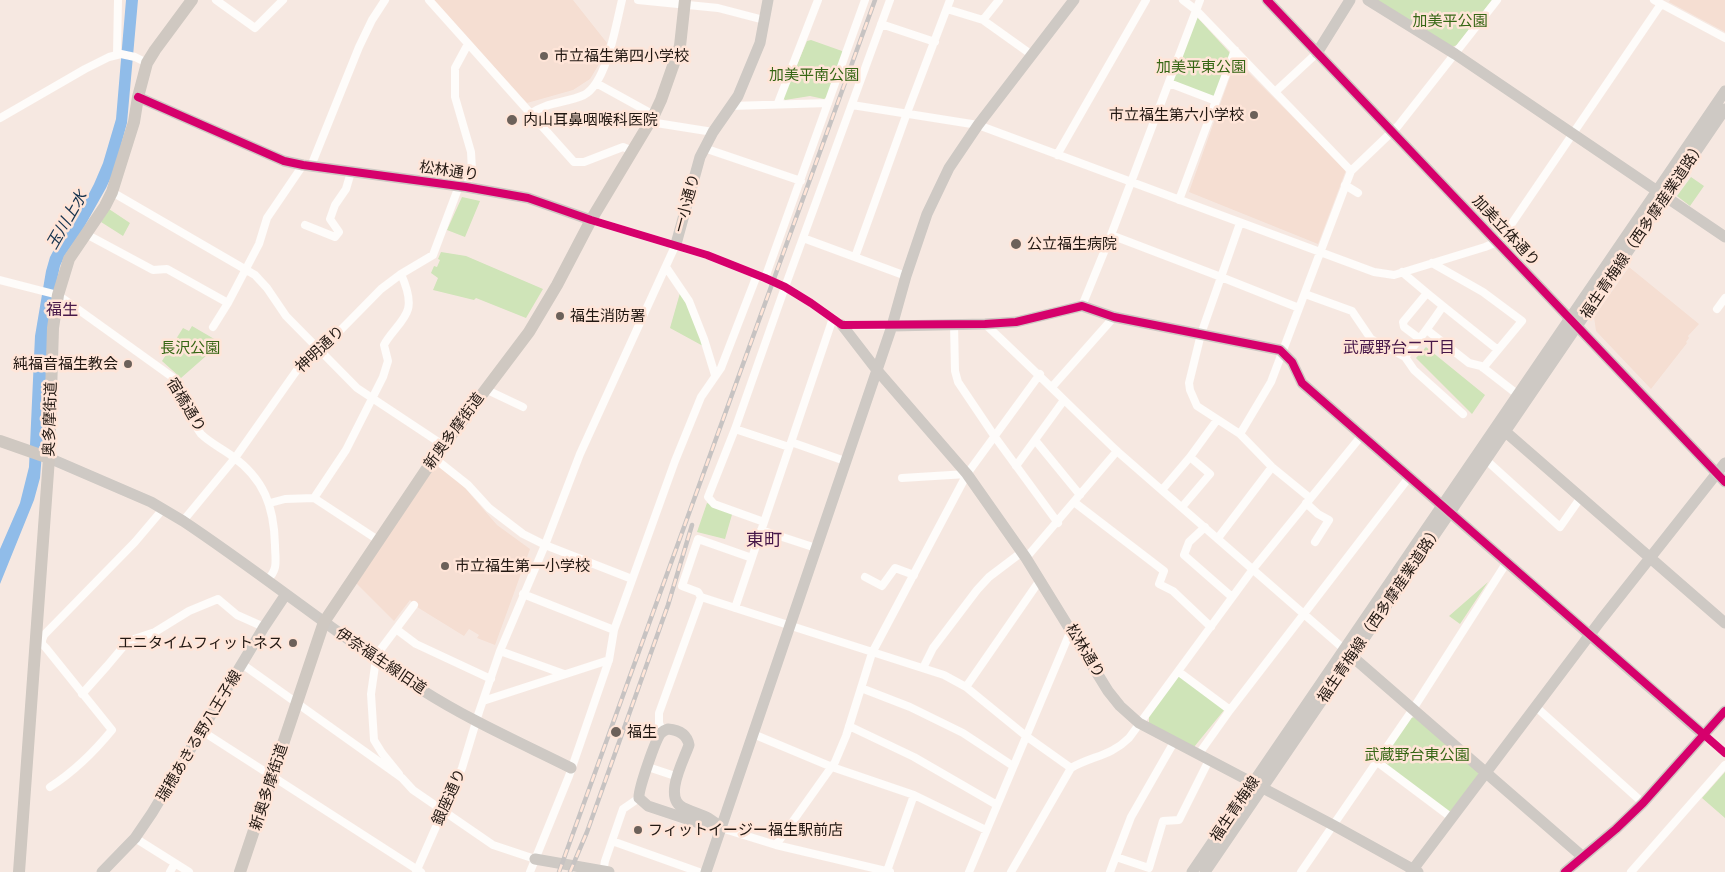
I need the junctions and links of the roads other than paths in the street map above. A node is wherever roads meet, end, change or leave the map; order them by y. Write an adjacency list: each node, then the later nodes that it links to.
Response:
1 (118, 0): 36 (street)
2 (192, 0): 39 (main road, 奥多摩街道)
3 (216, 0): 4 (street)
4 (283, 0)
5 (385, 0): 62 (street)
6 (429, 0): 33 (street)
7 (622, 0): 40 (street)
8 (638, 0): 24 (street)
9 (768, 0): 28 (street, 一小通り)
10 (818, 0): 47 (street)
11 (865, 0): 46 (street)
12 (890, 0): 30 (street)
13 (950, 0): 26 (street)
14 (999, 0): 29 (street)
15 (1074, 0): 38 (street)
16 (1146, 0): 61 (street)
17 (1183, 0): 27 (street)
18 (1200, 0): 27 (street)
19 (1267, 0): 35 (street, 加美立体通り)
20 (1350, 0): 35 (street)
21 (1368, 0): 37 (street)
22 (1497, 0): 37 (street)
23 (1654, 0): 25 (street)
24 (685, 3): 28 (street); 54 (main road, 新奥多摩街道)
25 (1661, 4): 31 (street); 58 (street)
26 (948, 9): 29 (street); 32 (street)
27 (1196, 10): 34 (street); 41 (street)
28 (764, 20): 49 (street, 一小通り)
29 (983, 20): 38 (street)
30 (881, 24): 32 (street); 48 (street)
31 (1725, 38)
32 (935, 42): 52 (street)
33 (468, 44): 51 (street); 68 (street, 神明通り)
34 (1235, 50): 43 (street); 45 (street)
35 (1317, 53): 43 (street); 56 (street, 加美立体通り)
36 (119, 54): 39 (street); 53 (street)
37 (1455, 54): 56 (street); 58 (street)
38 (1032, 55): 55 (street)
39 (147, 63): 44 (main road, 奥多摩街道)
40 (596, 83): 51 (street); 54 (street)
41 (1168, 83): 45 (street); 66 (street)
42 (1725, 91): 71 (street, 福生青梅線（西多摩産業道路）)
43 (1275, 92): 63 (street)
44 (138, 97): 62 (street, 松林通り); 69 (main road, 奥多摩街道)
45 (1216, 101): 72 (street)
46 (828, 102): 47 (street); 65 (street)
47 (778, 103): 49 (street)
48 (852, 105): 52 (street); 79 (street)
49 (731, 106): 57 (street, 一小通り)
50 (1725, 109): 71 (street, 福生青梅線（西多摩産業道路）)
51 (530, 114): 60 (street)
52 (907, 114): 55 (street); 83 (street)
53 (0, 118)
54 (652, 118): 57 (street); 60 (main road, 新奥多摩街道)
55 (978, 125): 61 (street); 90 (street)
56 (1392, 131): 63 (street); 80 (street, 加美立体通り)
57 (713, 132): 59 (street, 一小通り)
58 (1573, 134): 71 (street); 80 (street)
59 (704, 148): 65 (street); 81 (street, 一小通り)
60 (633, 151): 73 (main road, 新奥多摩街道)
61 (1057, 154): 66 (street)
62 (307, 165): 64 (street, 松林通り); 86 (street)
63 (1351, 171): 67 (street)
64 (351, 172): 68 (street, 松林通り); 75 (street)
65 (801, 181): 89 (street)
66 (1131, 182): 72 (street); 77 (street)
67 (1345, 185): 70 (street); 82 (street)
68 (463, 187): 73 (street, 松林通り); 88 (street, 神明通り)
69 (112, 192): 76 (main road, 奥多摩街道); 86 (street)
70 (1358, 193)
71 (1661, 193): 78 (street); 105 (street, 福生青梅線（西多摩産業道路）)
72 (1179, 200): 74 (street)
73 (591, 220): 81 (street, 松林通り); 122 (main road, 新奥多摩街道)
74 (1240, 223): 82 (street); 91 (street)
75 (305, 226)
76 (86, 234): 95 (main road, 奥多摩街道); 98 (street)
77 (1111, 235): 91 (street); 99 (street)
78 (1725, 237)
79 (803, 238): 83 (street); 93 (street)
80 (1497, 242): 84 (street); 105 (street, 加美立体通り)
81 (676, 244): 85 (street, 一小通り); 89 (street, 松林通り)
82 (1321, 252): 87 (street); 96 (street)
83 (855, 257): 90 (street)
84 (1432, 264): 87 (street); 114 (street)
85 (666, 267): 120 (street); 169 (street, 一小通り)
86 (246, 269): 98 (street); 113 (street)
87 (1402, 272): 94 (street)
88 (401, 274): 113 (street, 神明通り); 124 (street)
89 (761, 276): 93 (street, 松林通り); 120 (street)
90 (906, 276): 108 (street)
91 (1221, 277): 101 (street); 111 (street)
92 (0, 280): 95 (street)
93 (785, 287): 104 (street, 松林通り); 130 (street)
94 (1426, 293): 100 (street); 112 (street)
95 (57, 294): 140 (main road, 奥多摩街道); 141 (street, 宿橋通り)
96 (1305, 294): 101 (street); 116 (street)
97 (1725, 298): 102 (street)
98 (228, 303): 109 (street)
99 (1082, 306): 103 (street); 107 (street)
100 (1444, 306): 110 (street); 114 (street)
101 (1299, 308): 115 (street)
102 (1717, 309)
103 (1114, 317): 111 (street); 121 (street)
104 (837, 322): 108 (street); 118 (street, 松林通り); 137 (street)
105 (1573, 322): 123 (street, 福生青梅線（西多摩産業道路）); 129 (street, 福生青梅線（西多摩産業道路）); 151 (street, 加美立体通り)
106 (954, 324): 107 (street); 108 (street); 133 (street)
107 (985, 324): 119 (street)
108 (892, 326): 118 (street)
109 (213, 327)
110 (1427, 330): 112 (street); 117 (street)
111 (1201, 334): 115 (street); 128 (street)
112 (1420, 339): 116 (street)
113 (321, 350): 124 (street); 141 (street, 神明通り)
114 (1498, 350): 117 (street)
115 (1283, 352): 131 (street); 132 (street)
116 (1405, 357): 127 (street)
117 (1483, 368): 123 (street)
118 (876, 369): 144 (street); 148 (street, 松林通り)
119 (1040, 374): 121 (street); 133 (street)
120 (715, 376): 178 (street)
121 (1052, 387): 125 (street)
122 (486, 389): 126 (street); 136 (main road, 新奥多摩街道)
123 (1517, 394): 129 (street, 福生青梅線（西多摩産業道路）)
124 (372, 398): 136 (street); 154 (street)
125 (1064, 400): 134 (street); 138 (street)
126 (523, 407)
127 (1463, 414)
128 (1217, 420): 131 (street); 139 (street)
129 (1501, 428): 143 (street, 福生青梅線（西多摩産業道路）); 153 (street); 160 (street, 福生青梅線（西多摩産業道路）)
130 (735, 429): 137 (street); 162 (street)
131 (1240, 434): 147 (street)
132 (1362, 435): 149 (street); 156 (street)
133 (995, 437): 146 (street); 148 (street)
134 (1035, 440): 146 (street); 155 (street)
135 (0, 441): 140 (main road)
136 (443, 445): 142 (main road, 新奥多摩街道)
137 (790, 445): 144 (street); 162 (street)
138 (1117, 451): 152 (street); 155 (street)
139 (1190, 457): 152 (street); 158 (street)
140 (47, 458): 159 (street, 伊奈福生線旧道); 197 (main road, 奥多摩街道)
141 (235, 458): 157 (street, 宿橋通り); 161 (street, 神明通り)
142 (434, 458): 167 (main road, 新奥多摩街道); 169 (street)
143 (1486, 460): 153 (street); 160 (street, 福生青梅線（西多摩産業道路）)
144 (845, 461): 170 (street)
145 (1725, 463): 151 (street)
146 (1016, 466): 163 (street)
147 (1272, 467): 156 (street); 166 (street)
148 (967, 474): 150 (street); 171 (street, 松林通り); 176 (street)
149 (1410, 476): 160 (street); 187 (street)
150 (902, 478)
151 (1721, 478): 172 (street)
152 (1162, 490): 158 (street)
153 (1581, 497): 172 (street)
154 (314, 498): 157 (street); 167 (street)
155 (1077, 498): 163 (street); 190 (street)
156 (1308, 501): 168 (street); 175 (street)
157 (270, 503): 179 (street, 宿橋通り)
158 (1182, 507): 164 (street)
159 (163, 509): 161 (street, 伊奈福生線旧道); 197 (street)
160 (1446, 509): 174 (street); 200 (street, 福生青梅線（西多摩産業道路）)
161 (183, 521): 179 (street, 伊奈福生線旧道)
162 (764, 522): 165 (street)
163 (1058, 523): 171 (street)
164 (1205, 527): 166 (street); 184 (street)
165 (761, 530): 170 (street); 173 (street)
166 (1218, 538): 175 (street)
167 (378, 540): 188 (main road, 新奥多摩街道)
168 (1315, 542)
169 (545, 545): 178 (street); 182 (street, 一小通り)
170 (816, 548): 192 (street)
171 (1024, 555): 180 (street, 松林通り); 204 (street)
172 (1650, 557): 189 (street); 196 (street)
173 (752, 558): 183 (street); 186 (street)
174 (1507, 562): 196 (street); 214 (street)
175 (1253, 569): 184 (street); 187 (street)
176 (914, 575): 177 (street); 199 (street)
177 (865, 577)
178 (632, 579): 194 (street)
179 (267, 580): 181 (street, 伊奈福生線旧道)
180 (1040, 580): 195 (street, 松林通り); 208 (street)
181 (286, 594): 188 (street, 伊奈福生線旧道); 191 (street, 瑞穂あきる野八王子線)
182 (524, 594): 194 (street); 198 (street, 一小通り)
183 (701, 597): 186 (street); 221 (street)
184 (1232, 597): 190 (street)
185 (414, 605): 193 (street)
186 (735, 608): 192 (street)
187 (1303, 614): 200 (street); 215 (street)
188 (324, 622): 201 (street, 伊奈福生線旧道); 212 (main road, 新奥多摩街道)
189 (1725, 623)
190 (1211, 626): 205 (street)
191 (264, 627): 203 (street, 瑞穂あきる野八王子線); 210 (street)
192 (790, 627): 199 (street); 222 (street)
193 (396, 629): 201 (street); 207 (street)
194 (614, 630): 202 (street)
195 (1071, 630): 218 (street, 松林通り); 224 (street)
196 (1590, 634): 213 (street); 223 (street)
197 (38, 639): 210 (street); 263 (main road, 奥多摩街道)
198 (500, 651): 206 (street); 207 (street, 銀座通り)
199 (872, 653): 204 (street); 209 (street)
200 (1348, 653): 214 (street); 226 (street, 福生青梅線（西多摩産業道路）); 243 (street, 福生青梅線（西多摩産業道路）)
201 (376, 659): 217 (street, 伊奈福生線旧道); 227 (street)
202 (608, 660): 206 (street); 237 (street)
203 (242, 664): 212 (street); 220 (street, 瑞穂あきる野八王子線)
204 (923, 668): 208 (street)
205 (1178, 672): 215 (street); 218 (street)
206 (564, 674): 211 (street)
207 (491, 679): 211 (street, 銀座通り)
208 (966, 687): 224 (street)
209 (861, 688): 219 (street); 234 (street)
210 (82, 694): 244 (street)
211 (483, 701): 217 (street, 銀座通り)
212 (297, 704): 230 (street); 240 (main road, 新奥多摩街道)
213 (1536, 707): 239 (street); 247 (street)
214 (1412, 709): 232 (street); 239 (street)
215 (1230, 710): 229 (street)
216 (1725, 711): 223 (street)
217 (477, 720): 237 (street, 伊奈福生線旧道); 249 (street, 銀座通り)
218 (1140, 723): 225 (street, 松林通り); 238 (street)
219 (849, 726): 236 (street); 248 (street)
220 (202, 731): 240 (street); 254 (street, 瑞穂あきる野八王子線)
221 (662, 732): 235 (street); 241 (street)
222 (753, 734): 236 (street); 252 (street)
223 (1704, 735): 228 (street); 247 (street)
224 (1026, 736): 234 (street); 238 (street)
225 (1174, 742): 229 (street, 松林通り); 257 (street)
226 (1278, 746): 243 (street, 福生青梅線)
227 (380, 749): 230 (street); 242 (street)
228 (1725, 753)
229 (1198, 755): 231 (street, 松林通り)
230 (373, 758): 242 (street)
231 (1209, 760): 243 (street, 松林通り); 257 (street)
232 (1376, 761): 250 (street); 251 (street)
233 (1725, 764): 281 (street)
234 (1013, 766): 248 (street)
235 (648, 767): 241 (street); 246 (street)
236 (832, 767): 245 (street); 256 (street)
237 (571, 768): 259 (street)
238 (1071, 768): 275 (street)
239 (1485, 773): 250 (street); 258 (street)
240 (273, 777): 261 (street); 267 (main road, 新奥多摩街道)
241 (678, 777): 252 (street)
242 (402, 778): 249 (street)
243 (1257, 785): 251 (street, 松林通り); 277 (street, 福生青梅線); 278 (street, 福生青梅線（西多摩産業道路）)
244 (50, 787)
245 (914, 795): 253 (street); 273 (street)
246 (639, 798): 252 (street); 255 (street)
247 (1643, 803): 258 (street)
248 (997, 805): 253 (street)
249 (443, 811): 259 (street); 261 (street, 銀座通り)
250 (1452, 818): 262 (street)
251 (1333, 825): 262 (street, 松林通り); 279 (street)
252 (721, 828): 256 (street); 272 (street)
253 (986, 830): 274 (street)
254 (134, 838): 260 (street); 264 (street, 瑞穂あきる野八王子線)
255 (612, 841): 269 (street); 271 (street)
256 (776, 845): 273 (street)
257 (1116, 857): 276 (street)
258 (1583, 857): 280 (street)
259 (535, 859): 268 (street); 269 (street)
260 (175, 863): 265 (street); 266 (street)
261 (418, 871)
262 (1414, 871)
263 (18, 872)
264 (102, 872)
265 (170, 872)
266 (189, 872)
267 (240, 872)
268 (530, 872)
269 (603, 872): 270 (street)
270 (609, 872)
271 (699, 872)
272 (706, 872)
273 (889, 872)
274 (969, 872)
275 (1011, 872)
276 (1110, 872)
277 (1192, 872)
278 (1205, 872)
279 (1301, 872)
280 (1565, 872)
281 (1631, 872)

